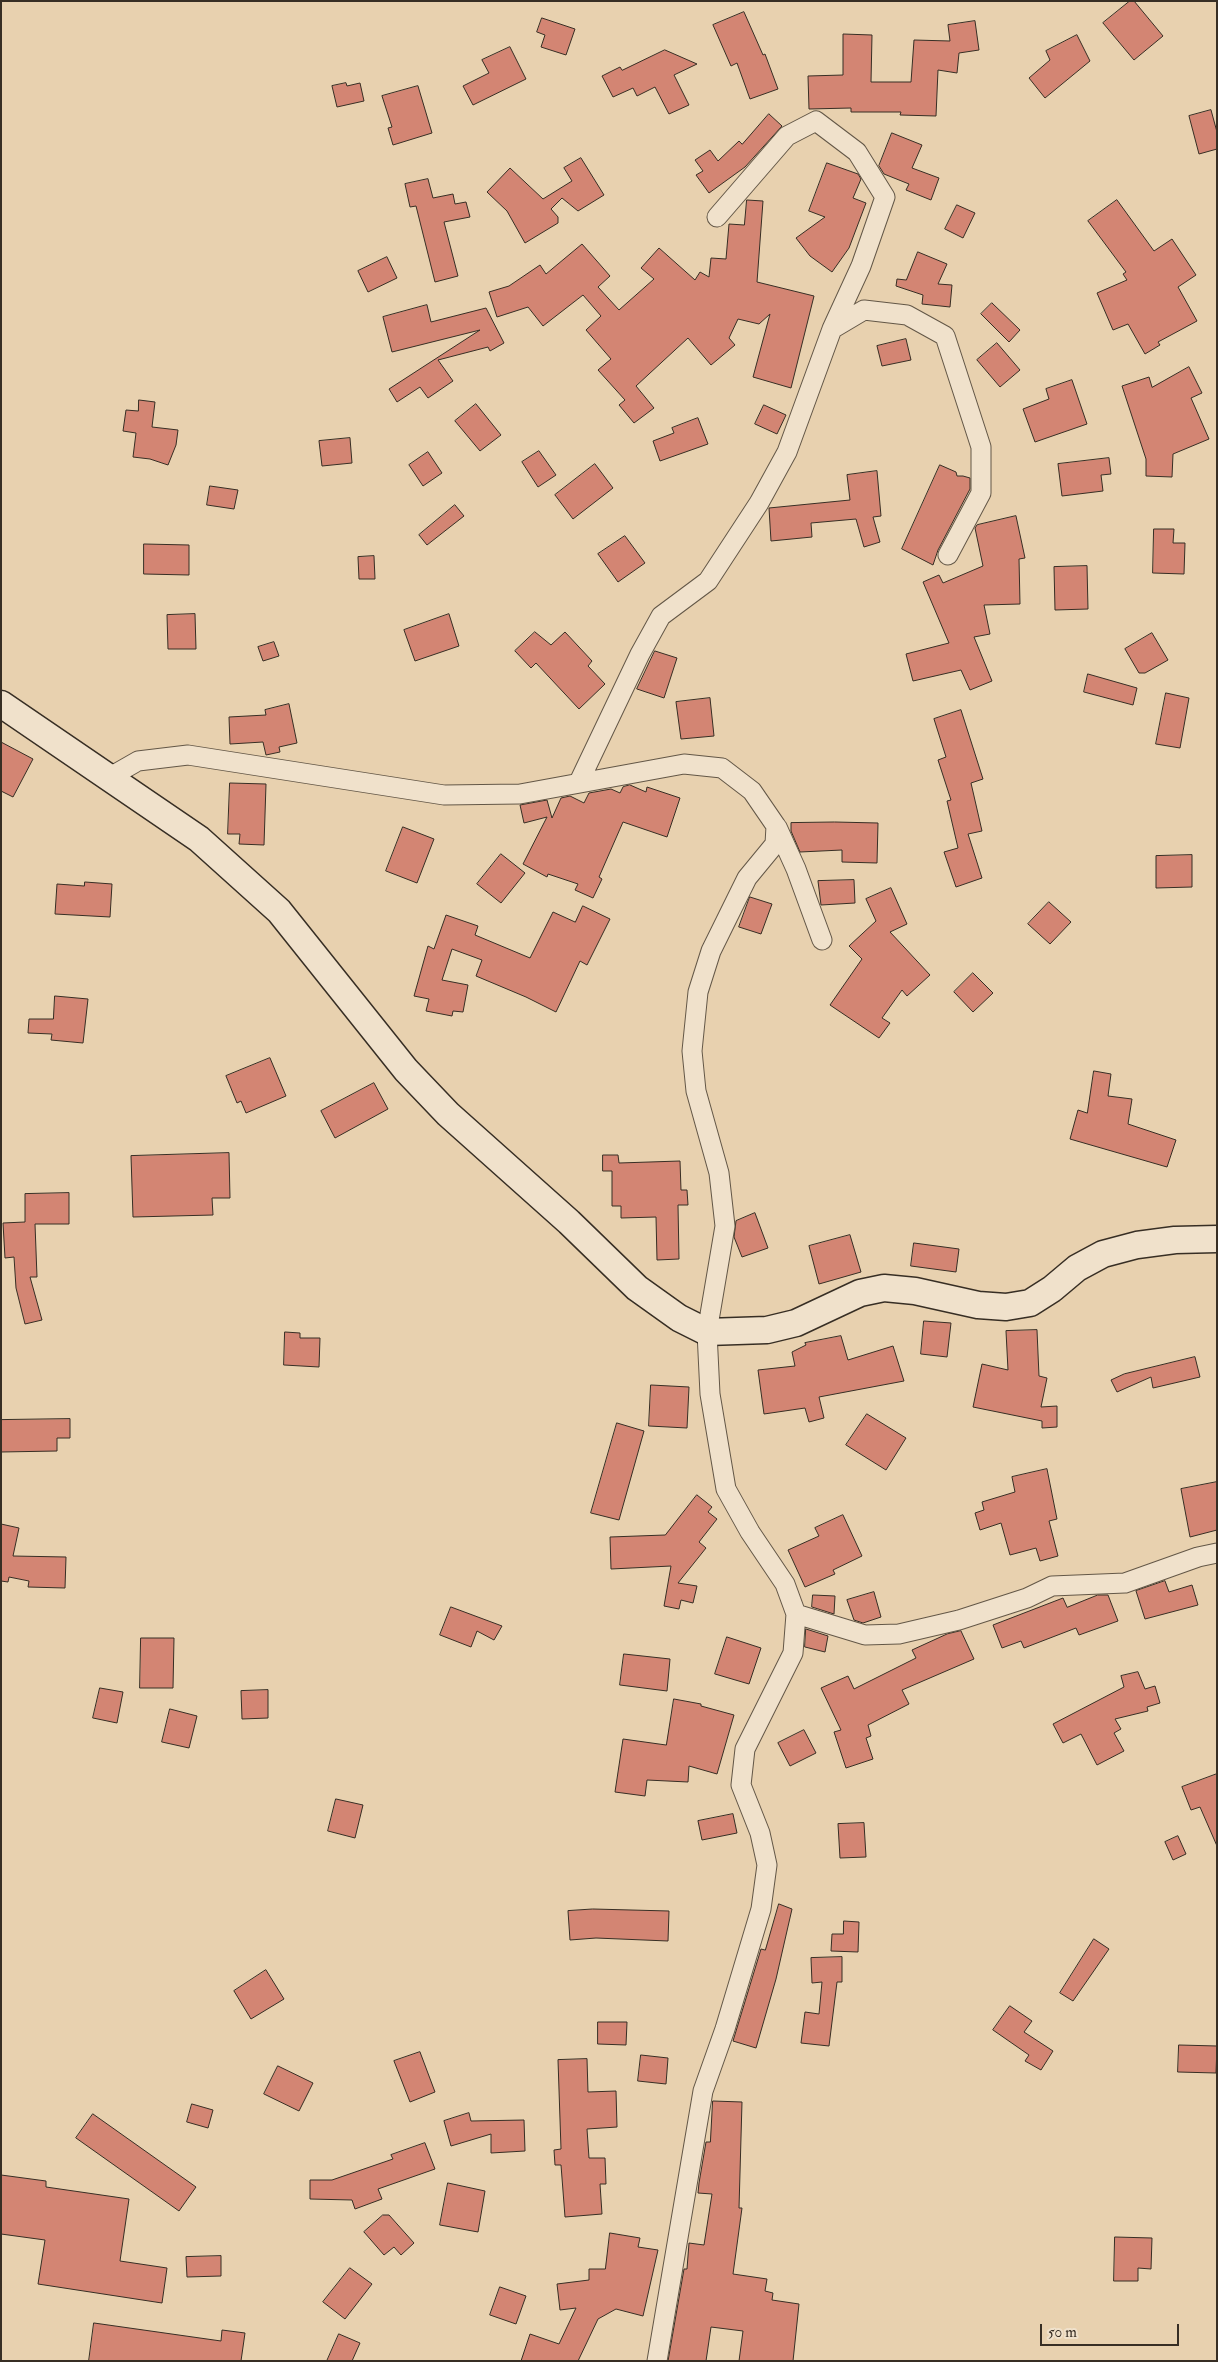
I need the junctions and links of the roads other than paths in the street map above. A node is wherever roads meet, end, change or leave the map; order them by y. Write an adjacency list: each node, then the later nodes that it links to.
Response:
1 (717, 217): 2 (street)
2 (832, 329): 3 (street); 6 (street)
3 (948, 555)
4 (1, 704): 5 (main road)
5 (110, 777): 6 (street); 10 (main road)
6 (578, 782): 7 (street)
7 (776, 826): 8 (street); 10 (street)
8 (822, 940)
9 (1217, 1240): 10 (main road)
10 (707, 1332): 12 (street)
11 (1217, 1553): 12 (street)
12 (796, 1614): 13 (street)
13 (657, 2361)

